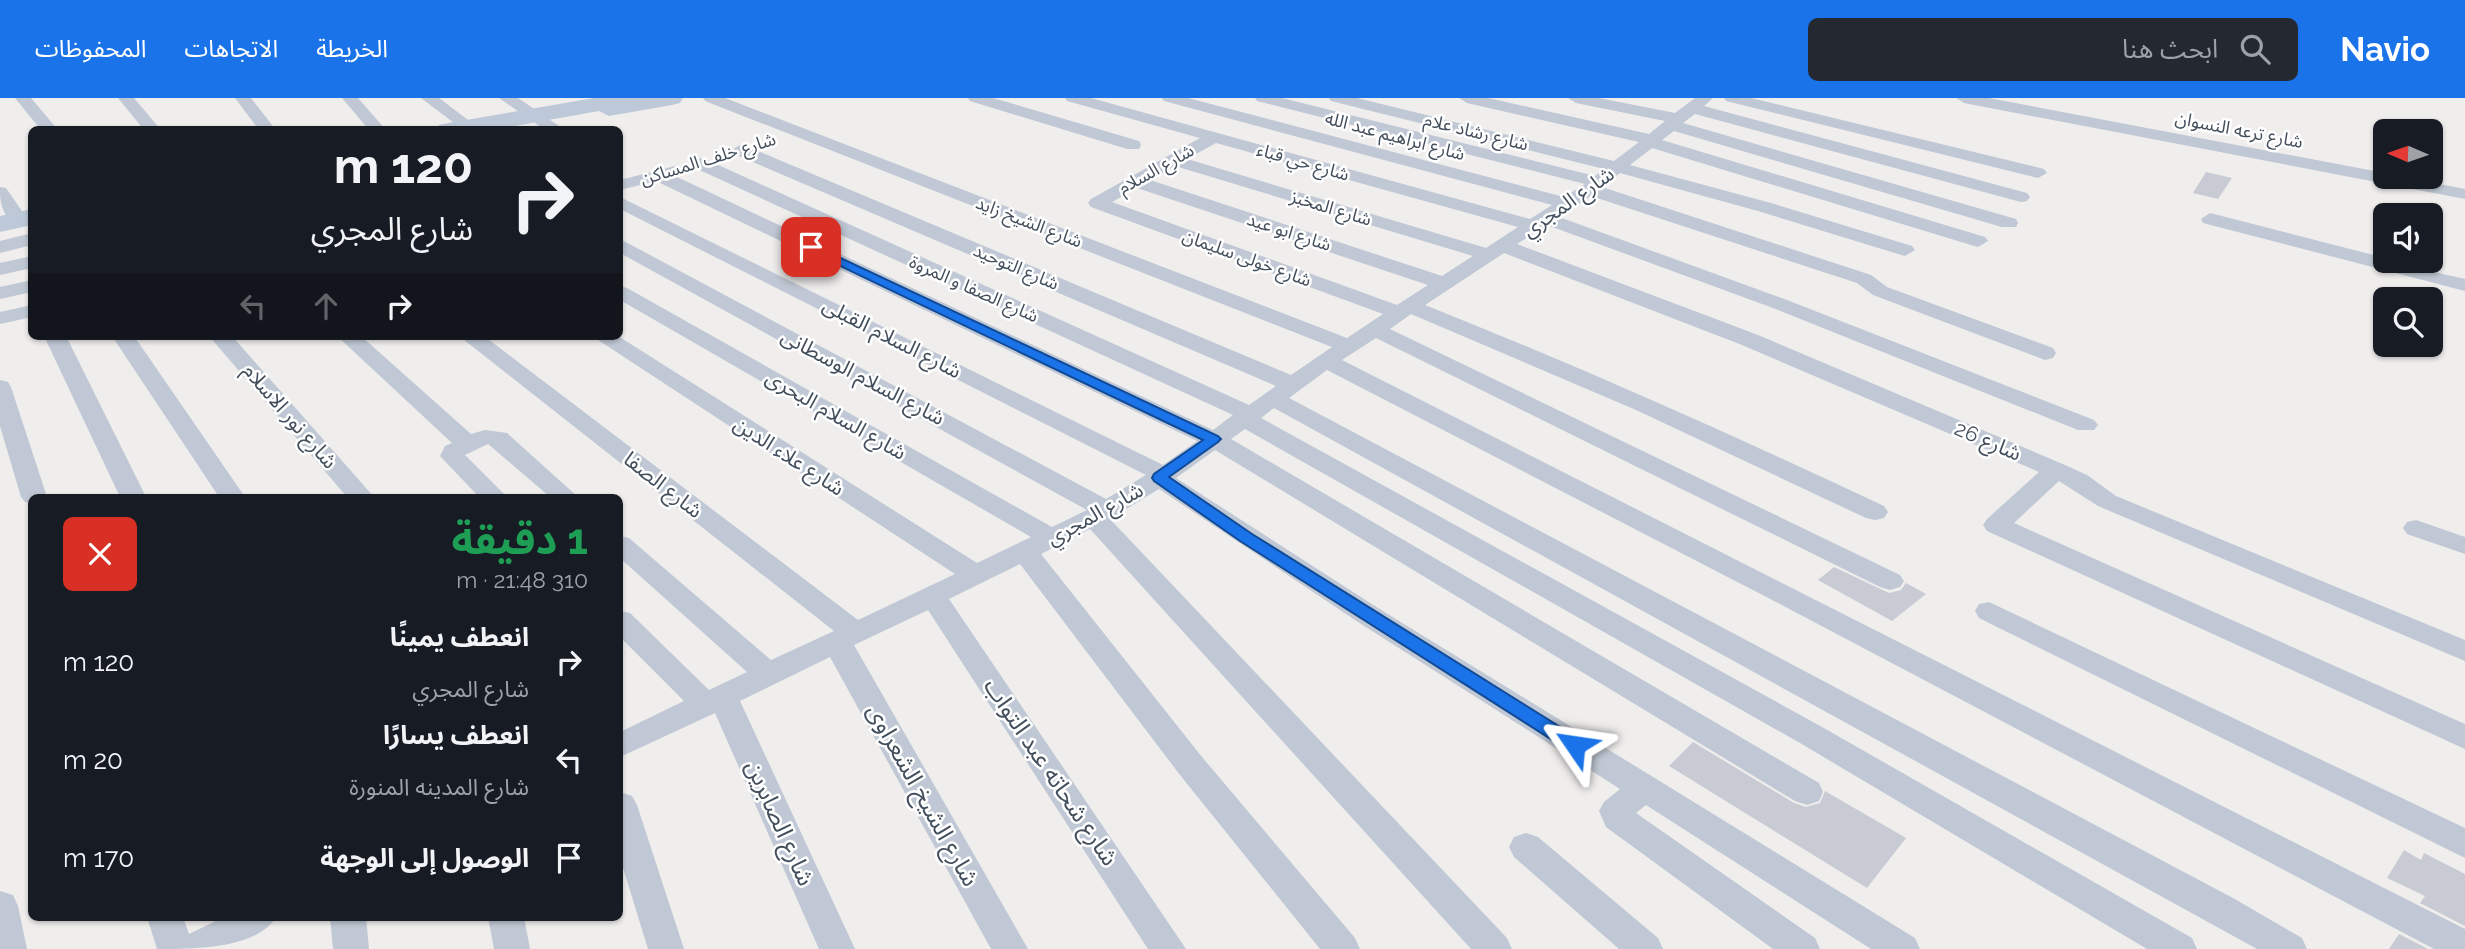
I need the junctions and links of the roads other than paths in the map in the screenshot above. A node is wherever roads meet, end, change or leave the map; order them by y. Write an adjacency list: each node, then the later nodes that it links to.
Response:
1 (23, 98): 23 (street)
2 (126, 98): 24 (street)
3 (243, 98): 25 (street)
4 (350, 98): 26 (street)
5 (429, 98): 27 (street)
6 (507, 98): 22 (street)
7 (672, 98): 20 (main road)
8 (711, 98): 30 (street, شارع الشيخ زايد)
9 (976, 98): 32 (street)
10 (1073, 98): 31 (street, شارع حي قباء)
11 (1170, 98): 47 (street, شارع ابراهيم عبد الله)
12 (1263, 98): 42 (street, شارع رشاد علام)
13 (1337, 98): 34 (street)
14 (1402, 98): 34 (street)
15 (1467, 98): 34 (street)
16 (1576, 98): 21 (street)
17 (1649, 98): 21 (street)
18 (1732, 98): 38 (street)
19 (1964, 98): 43 (street, شارع ترعه النسوان)
20 (613, 102): 22 (main road)
21 (1688, 112): 34 (street, شارع المجري); 44 (street); 50 (street)
22 (545, 122): 28 (main road); 29 (main road)
23 (47, 126)
24 (150, 126)
25 (265, 126)
26 (374, 126)
27 (456, 126)
28 (487, 126)
29 (519, 126)
30 (797, 132): 33 (street, شارع خلف المساكن); 75 (street, شارع الشيخ زايد)
31 (1214, 137): 35 (street, شارع السلام); 49 (street, شارع حي قباء)
32 (1133, 145)
33 (740, 150): 36 (street, شارع خلف المساكن); 77 (street, شارع التوحيد)
34 (1640, 150): 42 (street, شارع المجري); 52 (street); 55 (street)
35 (1172, 160): 40 (street, شارع السلام); 56 (street, شارع المخبز)
36 (699, 163): 39 (street, شارع خلف المساكن); 77 (street, شارع الصفا و المروة)
37 (623, 164): 39 (street)
38 (2038, 173)
39 (655, 177): 41 (street, شارع خلف المساكن); 79 (street)
40 (1134, 181): 45 (street, شارع السلام); 59 (street, شارع ابو عيد)
41 (623, 184)
42 (1594, 186): 47 (street, شارع المجري); 74 (street, شارع رشاد علام)
43 (2465, 194)
44 (2021, 197)
45 (1098, 201): 64 (street, شارع خولى سليمان)
46 (623, 204): 82 (street, شارع السلام القبلى)
47 (1568, 204): 49 (street, شارع المجري)
48 (2210, 219): 61 (street)
49 (1540, 222): 56 (street, شارع المجري); 78 (street, شارع حي قباء)
50 (2009, 223)
51 (28, 240): 53 (street)
52 (1978, 241)
53 (0, 247)
54 (623, 247): 90 (street, شارع السلام الوسطانى)
55 (1905, 250)
56 (1497, 251): 59 (street, شارع المجري); 81 (street, شارع 26)
57 (28, 263): 58 (street)
58 (0, 269)
59 (1445, 284): 64 (street, شارع المجري)
60 (28, 287): 62 (street)
61 (2464, 290)
62 (0, 293)
63 (623, 294): 92 (street, شارع السلام البحرى)
64 (1404, 309): 67 (street, شارع المجري); 89 (street, شارع خولى سليمان)
65 (28, 312): 66 (street)
66 (0, 318)
67 (1374, 330): 75 (street, شارع المجري); 97 (street)
68 (57, 340): 84 (street)
69 (126, 340): 85 (street)
70 (224, 340): 86 (street, شارع نور الاسلام)
71 (352, 340): 80 (street)
72 (475, 340): 101 (street, شارع الصفا)
73 (609, 340): 96 (street, شارع علاء الدين)
74 (2045, 353)
75 (1337, 354): 77 (street, شارع المجري); 117 (street, شارع الشيخ زايد)
76 (0, 387): 83 (street)
77 (1264, 403): 79 (street, شارع المجري); 132 (street); 133 (street)
78 (2086, 425)
79 (1213, 439): 82 (street, شارع المجري); 108 (street)
80 (467, 444): 87 (street); 88 (street)
81 (2056, 470): 102 (street, شارع 26); 105 (street)
82 (1161, 476): 90 (street, شارع المجري); 107 (street, شارع السلام القبلى)
83 (33, 494)
84 (132, 494)
85 (230, 494)
86 (358, 494)
87 (491, 494)
88 (562, 494)
89 (1875, 512)
90 (1101, 513): 92 (street, شارع المجري); 128 (street, شارع السلام الوسطانى)
91 (2416, 528): 93 (street)
92 (1052, 538): 95 (street, شارع المجري)
93 (2465, 546)
94 (623, 547): 103 (street)
95 (1025, 552): 96 (street, شارع المجري); 127 (street)
96 (976, 575): 98 (street, شارع المجري)
97 (1890, 581)
98 (933, 596): 101 (street, شارع المجري); 126 (street, شارع شحاته عبد التواب)
99 (1989, 611): 110 (street)
100 (623, 623): 104 (street)
101 (846, 637): 103 (street, شارع المجري); 125 (street, شارع الشيخ الشعراوى)
102 (2463, 646)
103 (769, 675): 104 (street, شارع المجري)
104 (714, 701): 106 (street, شارع المجري); 124 (street, شارع الصابرين)
105 (2465, 737)
106 (623, 744)
107 (1644, 788): 130 (street); 131 (street, شارع السلام القبلى)
108 (1807, 792)
109 (623, 814): 123 (street)
110 (2465, 845)
111 (1526, 847): 129 (street)
112 (0, 906): 118 (street)
113 (166, 921): 119 (street)
114 (250, 921): 120 (street)
115 (348, 921): 121 (street)
116 (507, 921): 122 (street)
117 (2465, 947)
118 (9, 949)
119 (175, 949)
120 (195, 949)
121 (351, 949)
122 (512, 949)
123 (666, 949)
124 (837, 949)
125 (1010, 949)
126 (1168, 949)
127 (1342, 949)
128 (1494, 949)
129 (1645, 949)
130 (1801, 949)
131 (1902, 949)
132 (2179, 949)
133 (2289, 949)

